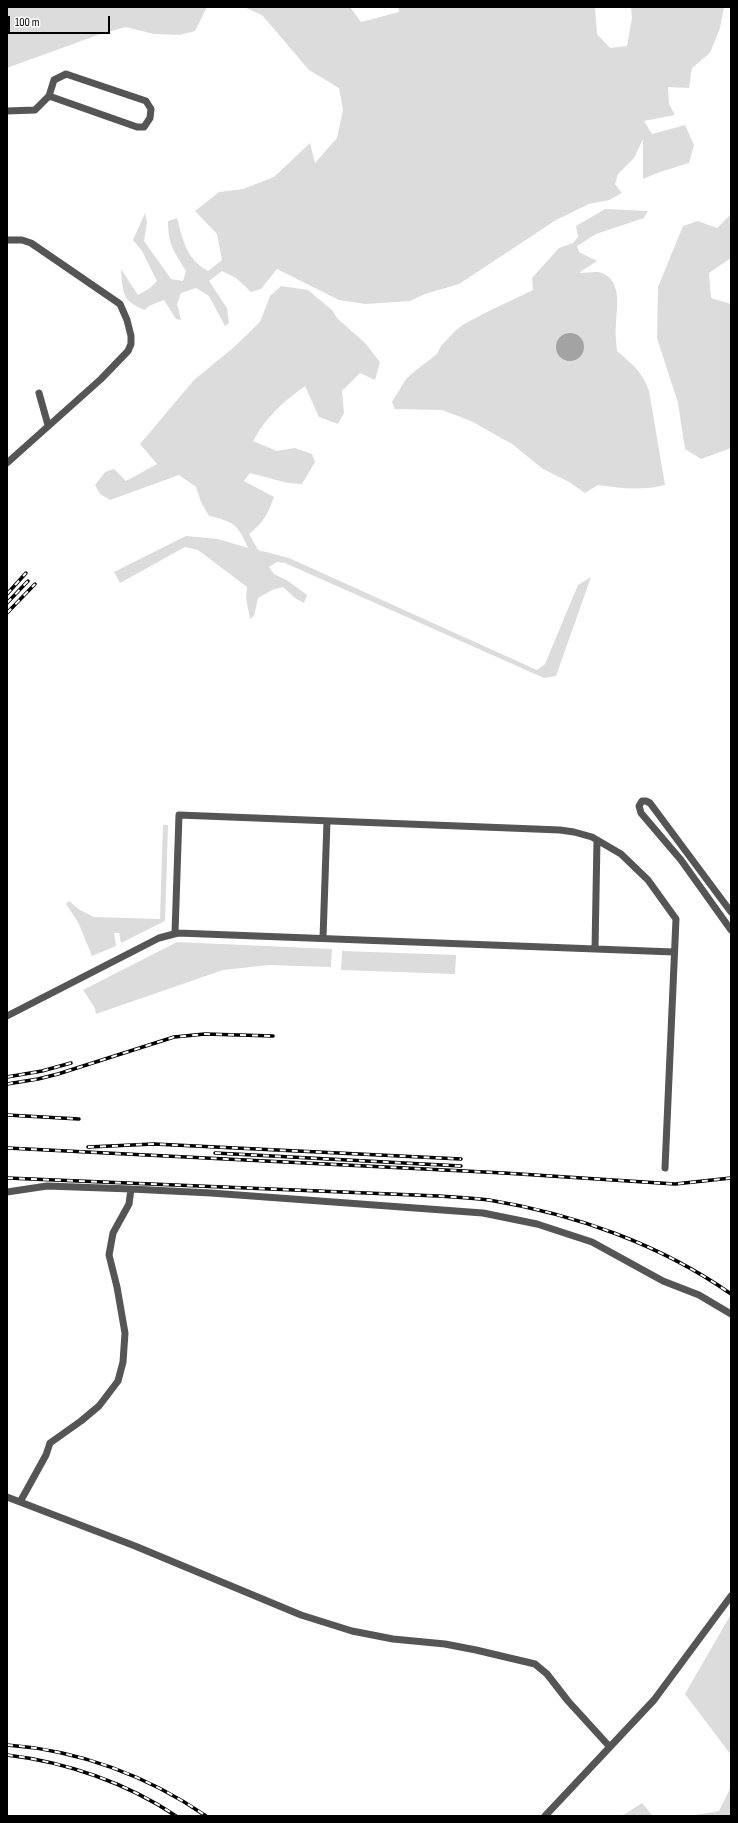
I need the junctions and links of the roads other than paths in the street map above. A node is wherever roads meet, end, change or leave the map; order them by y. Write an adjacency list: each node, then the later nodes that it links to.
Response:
1 (48, 96): 1 (street); 2 (street)
2 (7, 111)
3 (7, 240): 5 (street)
4 (39, 393): 5 (street)
5 (48, 425): 6 (street)
6 (7, 463)
7 (327, 821): 8 (street); 11 (street); 12 (street)
8 (597, 840): 13 (street); 14 (street)
9 (731, 912): 10 (street)
10 (731, 930)
11 (175, 933): 12 (street); 15 (street)
12 (323, 938): 13 (street)
13 (595, 949): 14 (street)
14 (674, 952): 16 (street)
15 (7, 1016)
16 (666, 1168)
17 (131, 1189): 18 (street); 19 (street); 21 (street)
18 (7, 1192)
19 (731, 1314)
20 (7, 1497): 21 (street)
21 (20, 1502): 23 (street)
22 (731, 1596): 23 (street)
23 (609, 1746): 24 (street)
24 (545, 1816)

